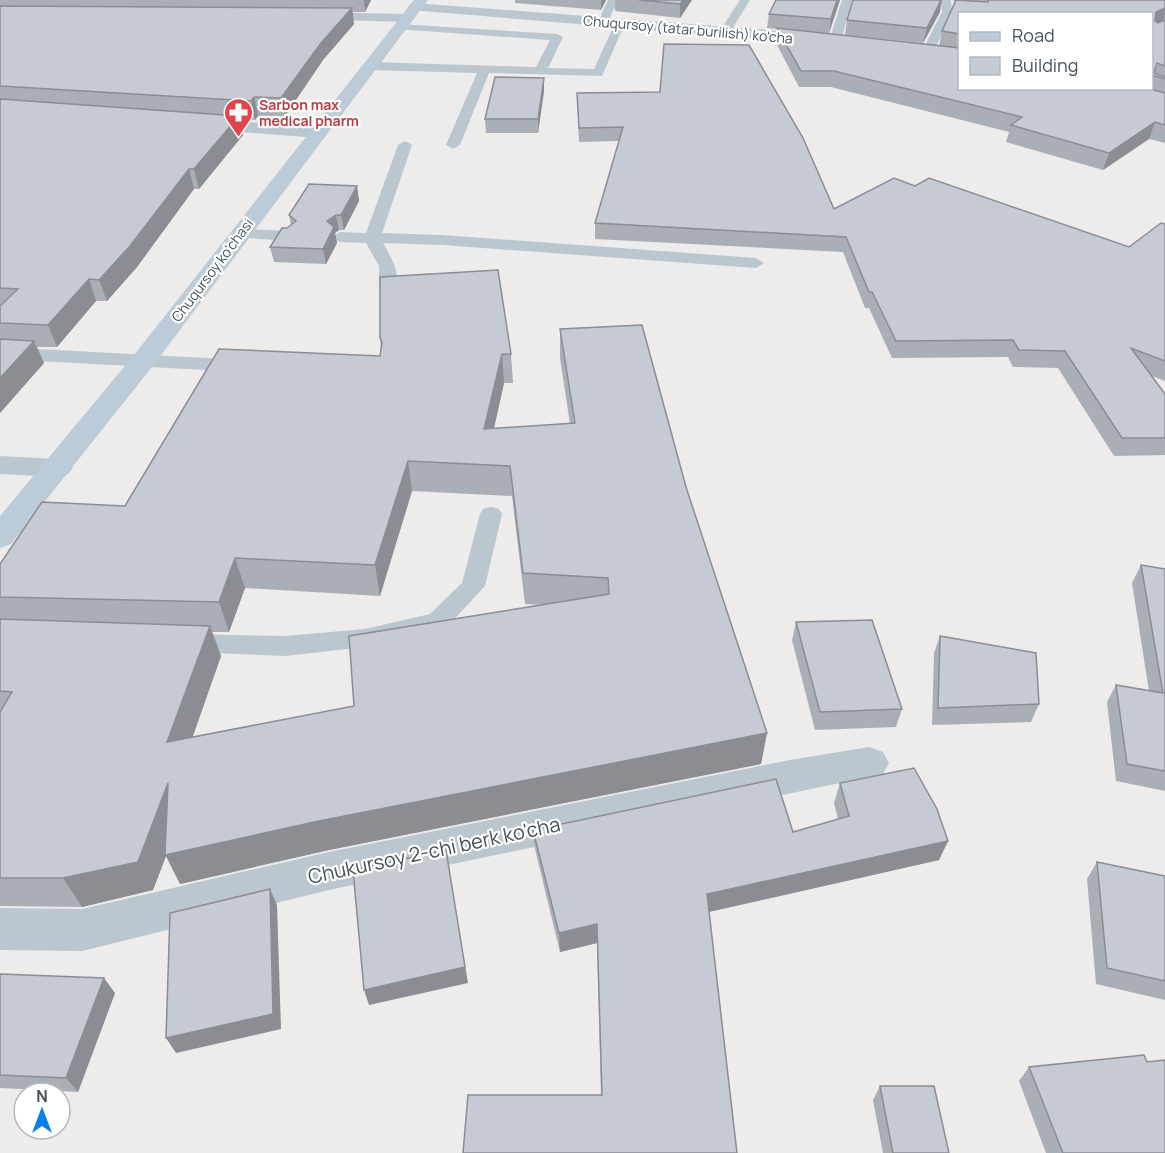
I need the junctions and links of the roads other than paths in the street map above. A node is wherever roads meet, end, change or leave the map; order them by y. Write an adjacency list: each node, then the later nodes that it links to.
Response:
1 (613, 0): 7 (lane)
2 (745, 0): 9 (lane)
3 (847, 0): 10 (lane)
4 (950, 5): 11 (lane)
5 (411, 13): 6 (street, Chuqursoy (tatar burilish) ko'cha); 7 (street, Chuqursoy (tatar burilish) ko'cha); 12 (street, Chuqursoy ko'chasi); 14 (lane)
6 (287, 16)
7 (603, 22): 8 (street, Chuqursoy (tatar burilish) ko'cha)
8 (620, 23): 9 (street, Chuqursoy (tatar burilish) ko'cha); 14 (lane)
9 (725, 32): 10 (street, Chuqursoy (tatar burilish) ko'cha)
10 (841, 41)
11 (928, 51)
12 (370, 66): 13 (lane); 16 (street, Chuqursoy ko'chasi)
13 (485, 69): 14 (lane); 18 (lane)
14 (540, 71)
15 (180, 123): 16 (street)
16 (318, 132): 19 (street, Chuqursoy ko'chasi)
17 (405, 145): 22 (lane)
18 (453, 146)
19 (240, 234): 20 (lane); 26 (street, Chuqursoy ko'chasi)
20 (290, 236)
21 (340, 237): 22 (lane)
22 (372, 238): 23 (lane); 24 (lane)
23 (756, 263)
24 (388, 289)
25 (0, 353): 26 (lane)
26 (142, 361): 27 (lane); 29 (street, Chuqursoy ko'chasi)
27 (258, 366)
28 (0, 465): 29 (street)
29 (58, 468): 31 (street, Chuqursoy ko'chasi)
30 (491, 514): 32 (lane)
31 (0, 537)
32 (166, 642)
33 (869, 763): 34 (street, Chukursoy 2-chi berk ko'cha)
34 (0, 929)

